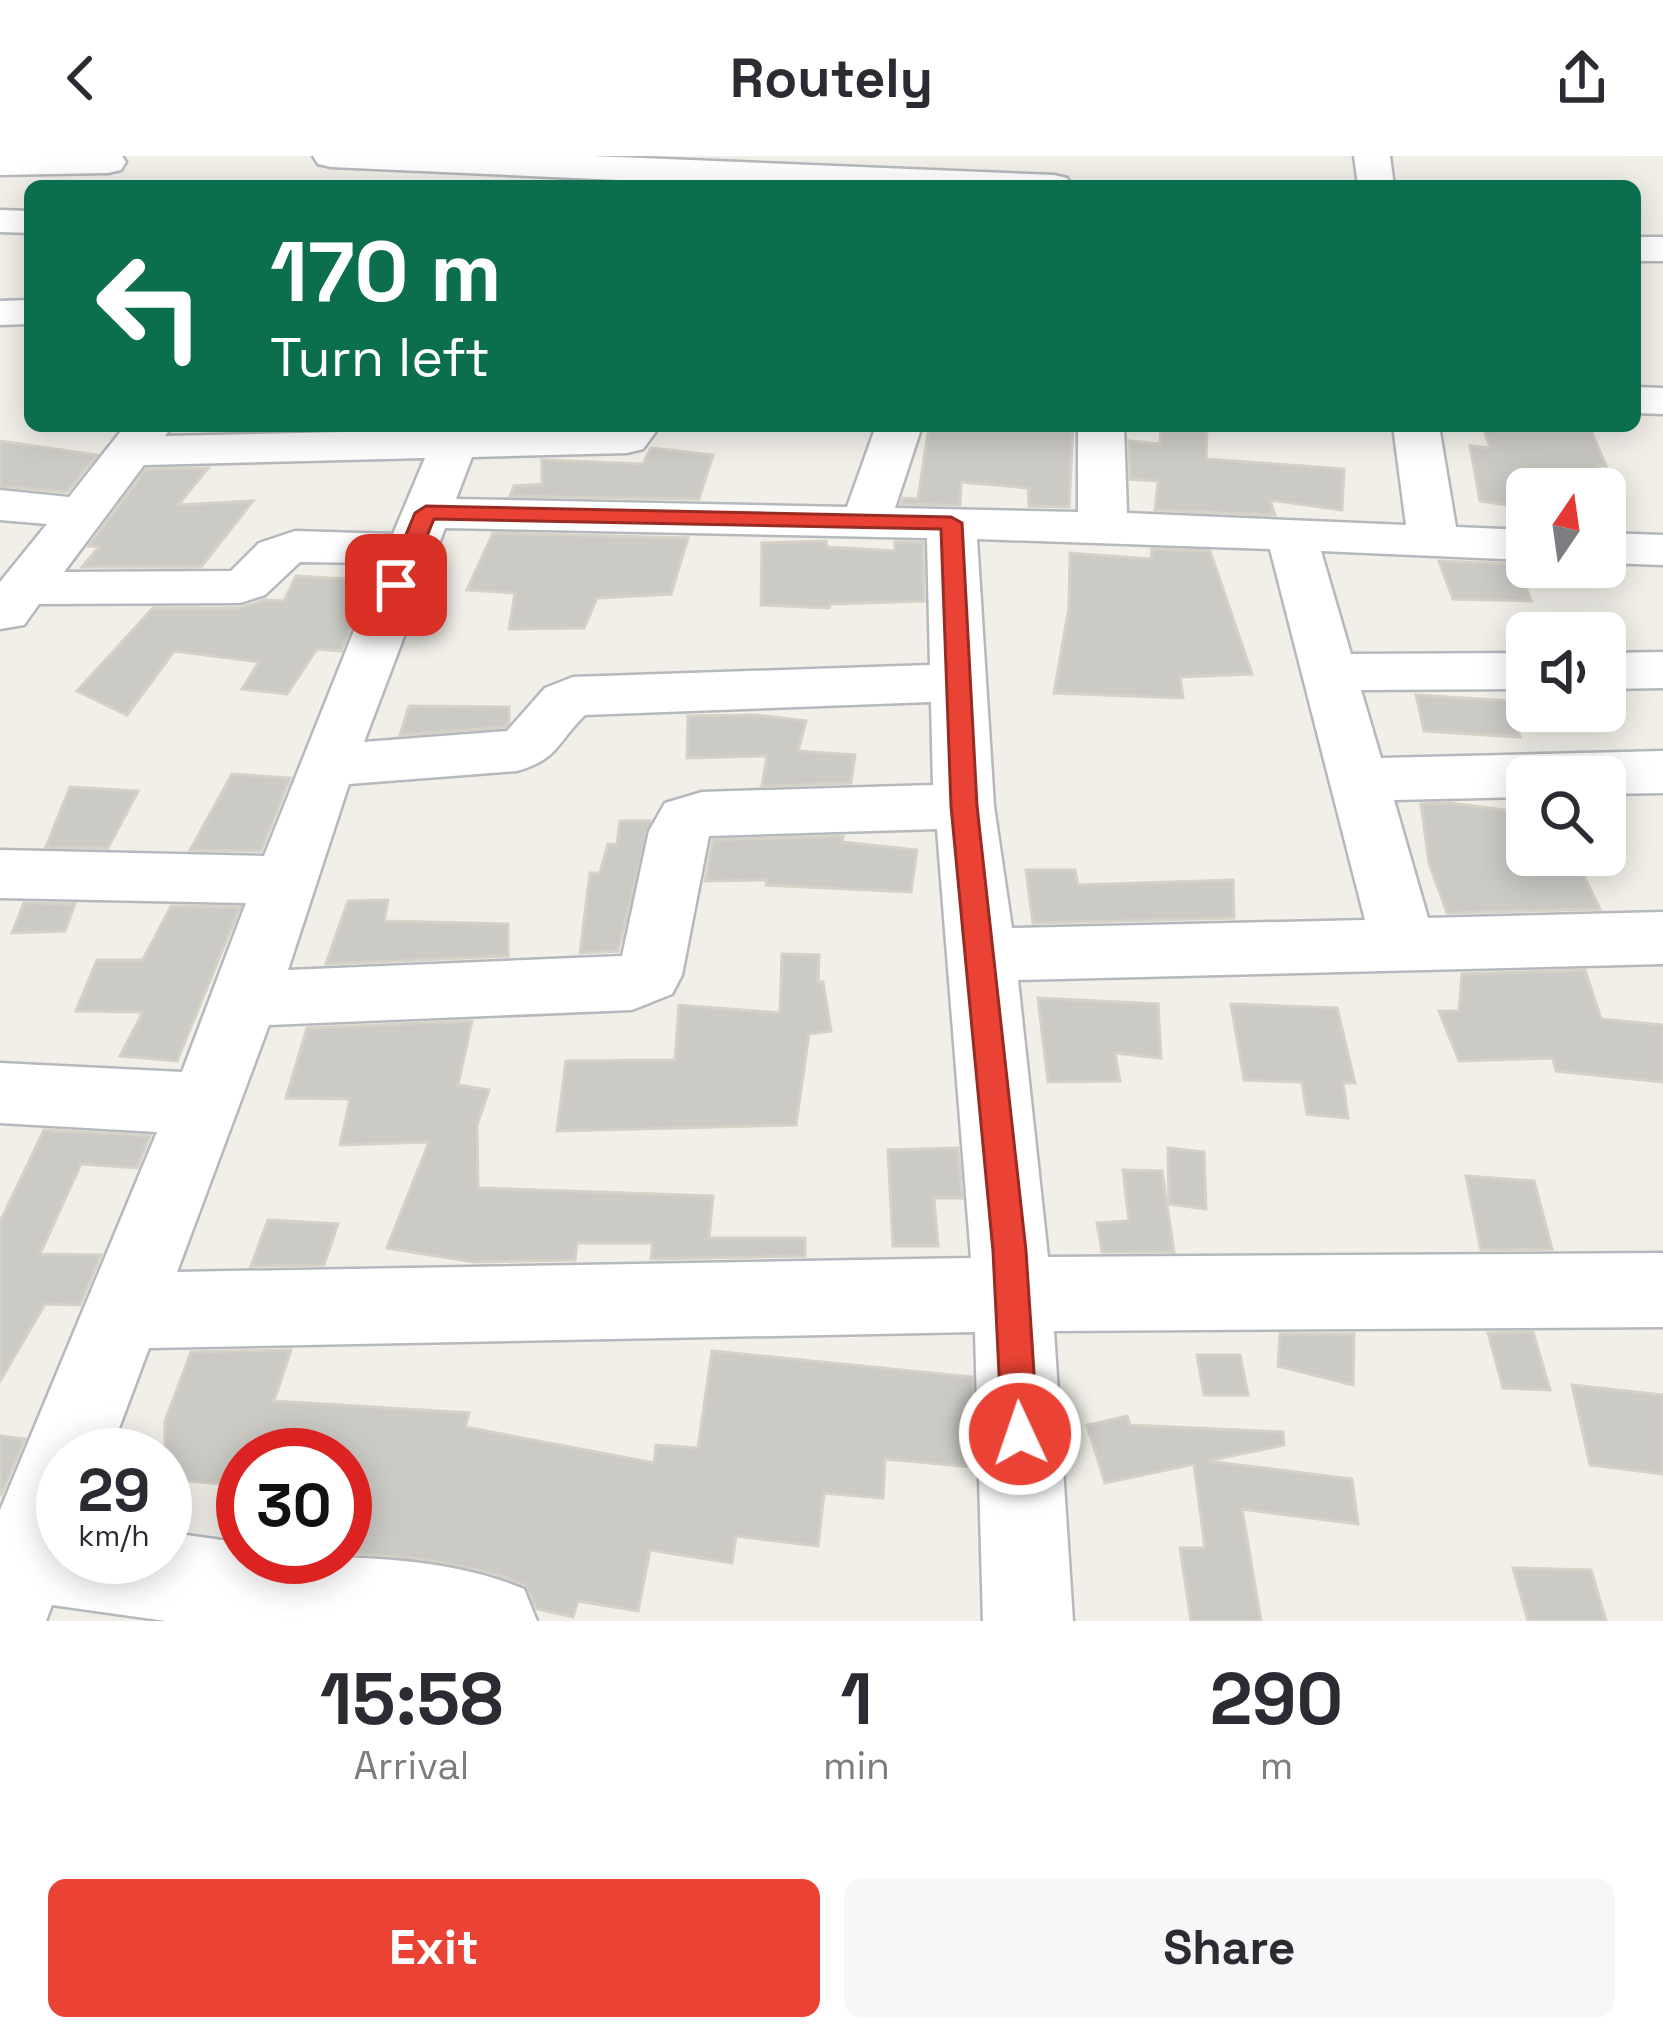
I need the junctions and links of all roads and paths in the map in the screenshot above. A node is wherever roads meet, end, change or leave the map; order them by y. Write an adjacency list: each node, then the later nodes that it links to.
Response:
1 (331, 156): 4 (street)
2 (0, 164): 3 (street)
3 (102, 168)
4 (578, 168): 5 (street)
5 (847, 180)
6 (632, 432): 10 (street)
7 (896, 432): 14 (street)
8 (1101, 432): 16 (street)
9 (1417, 432): 19 (street)
10 (458, 433): 11 (street); 17 (street)
11 (139, 439): 13 (street)
12 (0, 506): 13 (street)
13 (81, 513): 23 (street)
14 (866, 522): 15 (street); 17 (street)
15 (951, 523): 16 (street); 28 (street)
16 (1103, 527): 18 (street)
17 (418, 531): 23 (street); 29 (street)
18 (1292, 535): 19 (street); 27 (street)
19 (1433, 541): 20 (street)
20 (1506, 544)
21 (1626, 549): 22 (street)
22 (1663, 550)
23 (11, 604)
24 (1663, 670): 26 (street)
25 (1506, 671): 27 (street)
26 (1626, 671)
27 (1326, 672): 31 (street)
28 (955, 682): 29 (street); 32 (street)
29 (326, 765): 34 (street)
30 (1663, 772): 31 (street)
31 (1359, 780): 36 (street)
32 (964, 806): 37 (street); 38 (street)
33 (0, 874): 34 (street)
34 (285, 880): 38 (street)
35 (1663, 938): 36 (street)
36 (1404, 946): 37 (street)
37 (983, 955): 42 (street)
38 (245, 999): 40 (street)
39 (0, 1093): 40 (street)
40 (205, 1104): 43 (street)
41 (1663, 1290): 42 (street)
42 (1013, 1294): 43 (street); 48 (street)
43 (124, 1311): 44 (street)
44 (78, 1428)
45 (36, 1520): 46 (street)
46 (8, 1578): 47 (street)
47 (491, 1621)
48 (1028, 1621)

